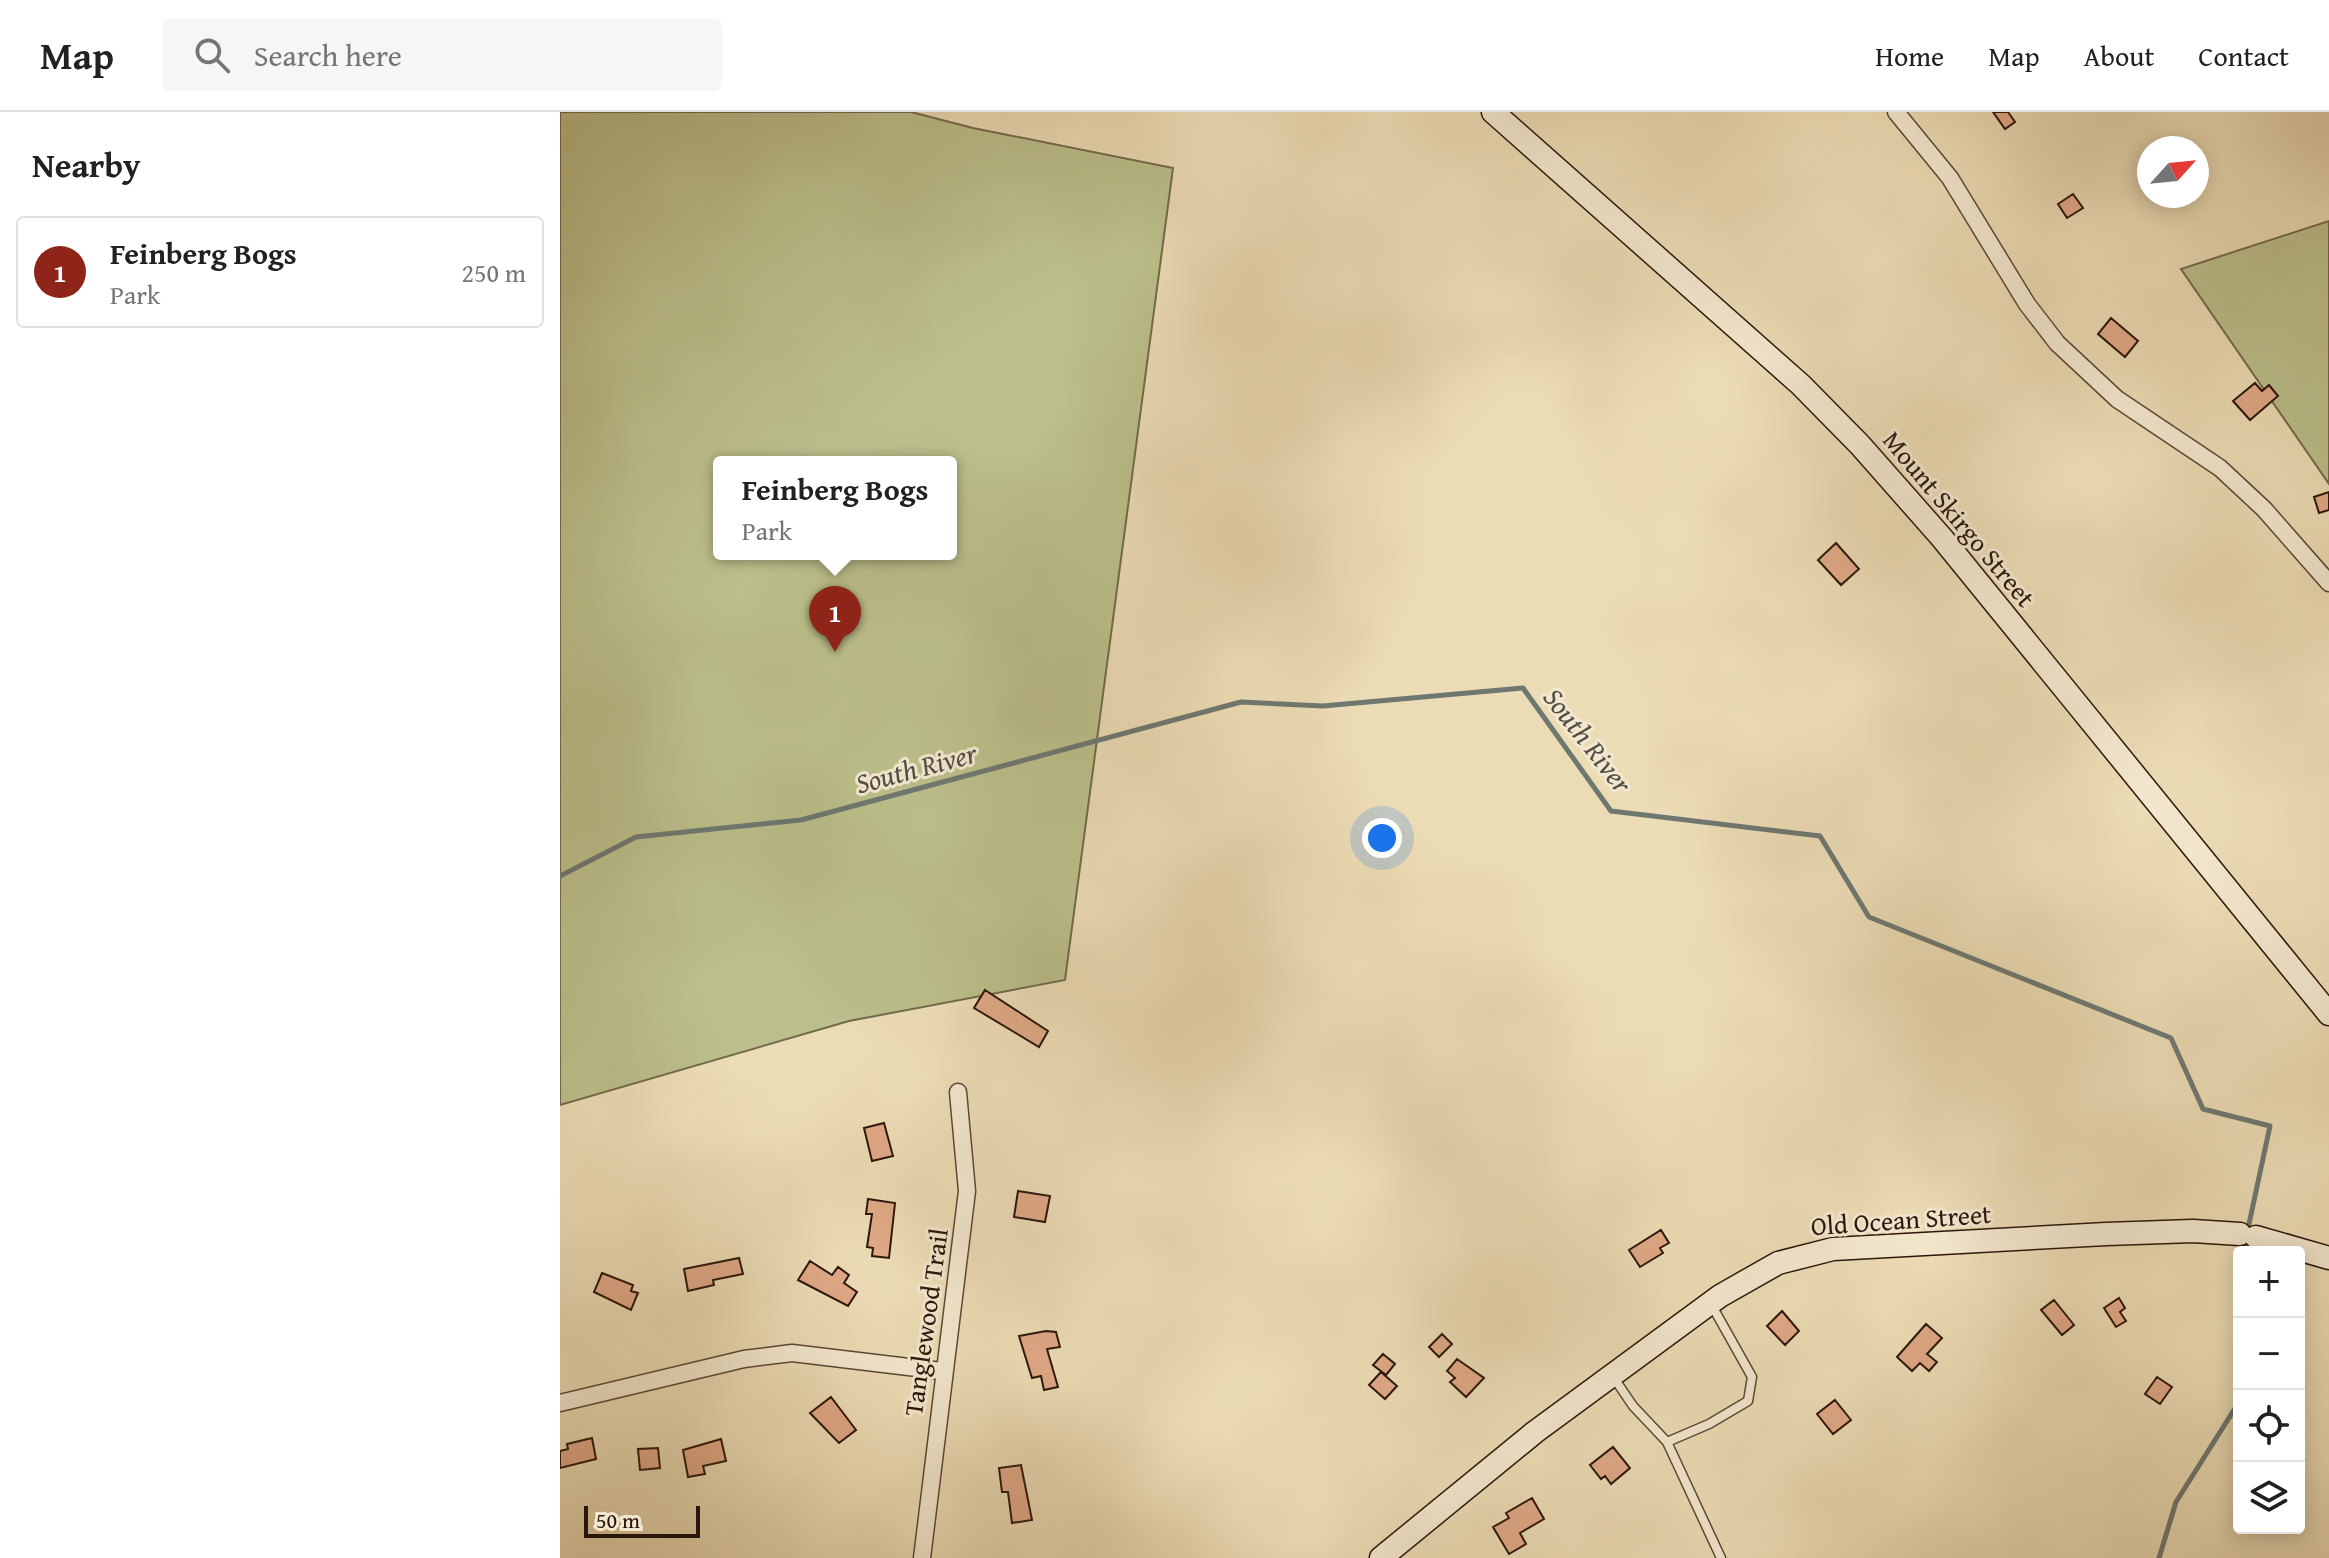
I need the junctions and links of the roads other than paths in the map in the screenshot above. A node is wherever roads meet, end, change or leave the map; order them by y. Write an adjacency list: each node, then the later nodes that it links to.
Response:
1 (1493, 112): 4 (street, Mount Skirgo Street)
2 (1896, 112): 3 (street)
3 (2329, 583)
4 (2329, 1014)
5 (958, 1092): 8 (street, Tanglewood Trail)
6 (2329, 1258): 7 (street, Old Ocean Street)
7 (1710, 1303): 9 (street, Old Ocean Street); 11 (lane)
8 (942, 1371): 10 (street); 12 (street, Tanglewood Trail)
9 (1612, 1375): 11 (lane); 13 (street, Old Ocean Street)
10 (560, 1403)
11 (1667, 1442): 14 (lane)
12 (922, 1558)
13 (1381, 1558)
14 (1721, 1558)

